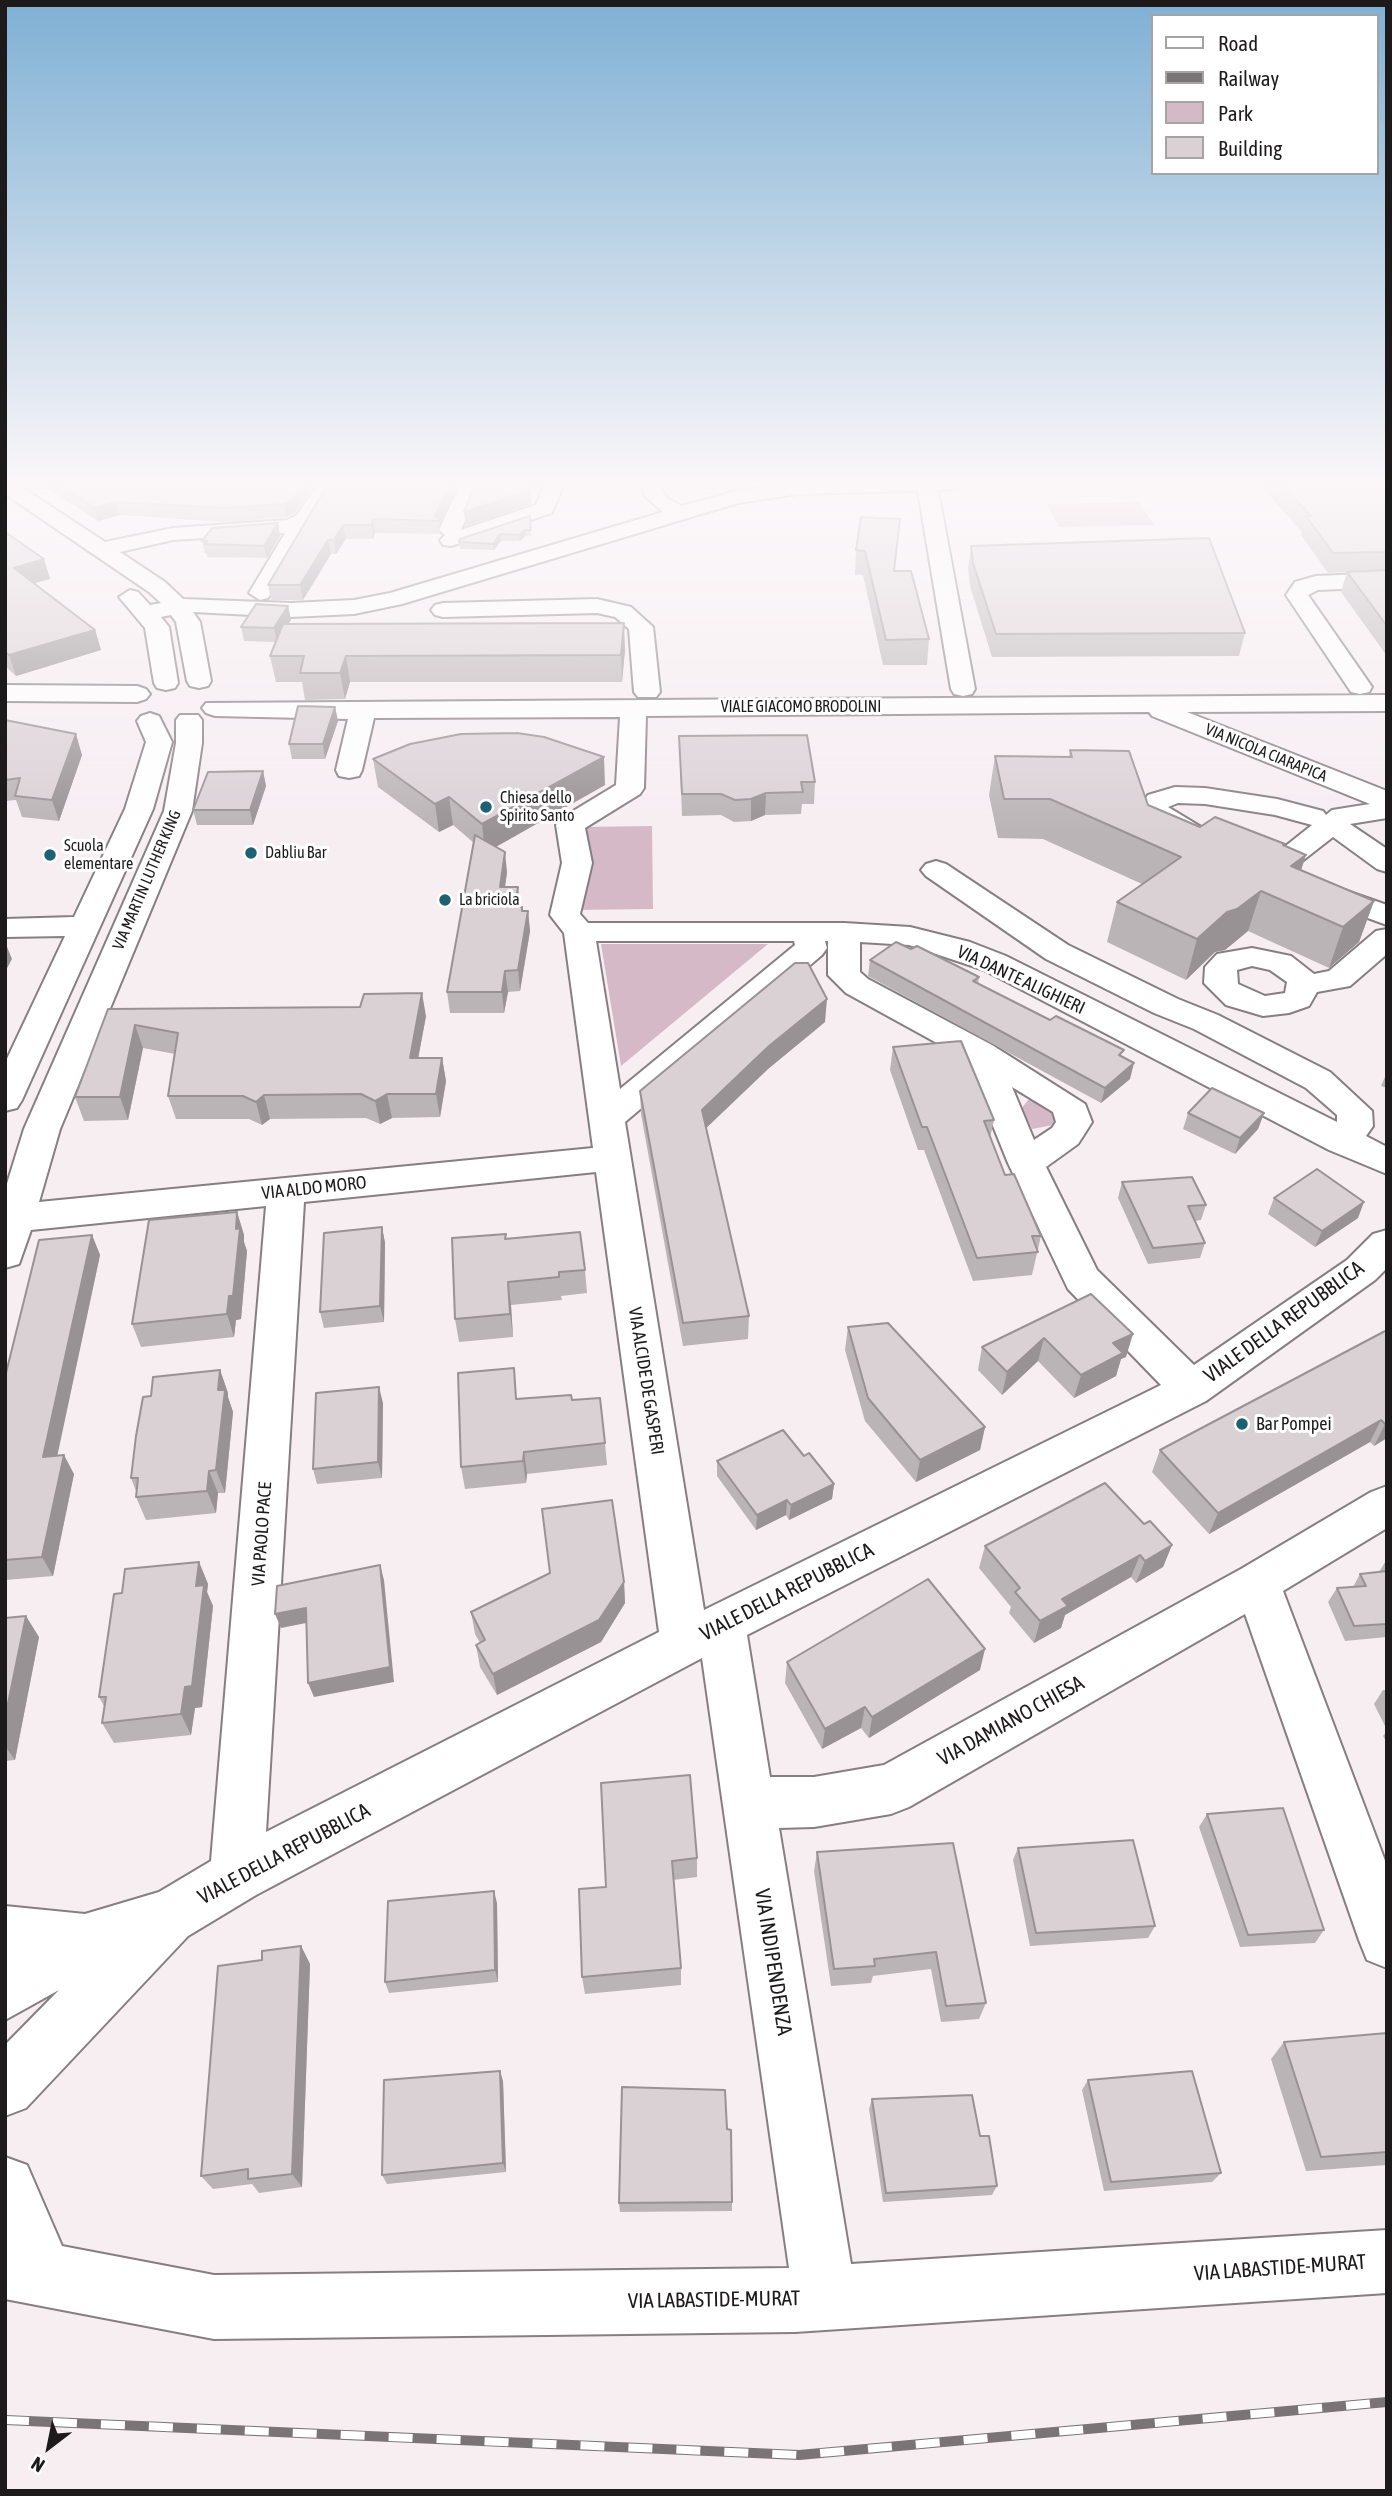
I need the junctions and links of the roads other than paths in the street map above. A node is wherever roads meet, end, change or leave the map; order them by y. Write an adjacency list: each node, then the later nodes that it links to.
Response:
1 (134, 600): 8 (street)
2 (171, 600): 6 (street)
3 (387, 600): 6 (street)
4 (948, 600): 12 (street)
5 (1301, 600): 10 (street)
6 (177, 606): 8 (street); 14 (street, VIA MARTIN LUTHER KING)
7 (443, 610): 15 (street)
8 (146, 612): 9 (street)
9 (166, 683): 14 (street); 19 (street)
10 (1360, 687): 11 (street, VIALE GIACOMO BRODOLINI); 12 (street, VIALE GIACOMO BRODOLINI)
11 (1387, 687)
12 (963, 689): 15 (street, VIALE GIACOMO BRODOLINI)
13 (5, 692): 19 (street)
14 (206, 700): 15 (street, VIALE GIACOMO BRODOLINI); 19 (street); 20 (street, VIALE GIACOMO BRODOLINI); 40 (street, VIA MARTIN LUTHER KING)
15 (640, 700): 17 (street, VIALE GIACOMO BRODOLINI); 20 (street, VIALE GIACOMO BRODOLINI); 34 (street, VIA ALCIDE DE GASPERI)
16 (1387, 703): 17 (street, VIALE GIACOMO BRODOLINI)
17 (1146, 705): 23 (street, VIA NICOLA CIARAPICA)
18 (5, 708): 19 (street)
19 (139, 709): 32 (street, VIA MARTIN LUTHER KING)
20 (363, 711): 21 (street)
21 (349, 769)
22 (1139, 780): 24 (street)
23 (1337, 782): 25 (street, VIA NICOLA CIARAPICA); 27 (street)
24 (1175, 795): 27 (street); 28 (street)
25 (1387, 801)
26 (1387, 810): 27 (street)
27 (1322, 821): 28 (street); 29 (street)
28 (1249, 860): 31 (street)
29 (1387, 863)
30 (936, 870): 42 (street)
31 (1387, 916)
32 (85, 926): 33 (street); 39 (street, VIA MARTIN LUTHER KING)
33 (5, 928)
34 (579, 932): 35 (street, VIA DANTE ALIGHIERI); 45 (street, VIA ALCIDE DE GASPERI)
35 (808, 932): 36 (street, VIA DANTE ALIGHIERI); 45 (street)
36 (844, 932): 43 (street); 46 (street, VIA DANTE ALIGHIERI)
37 (1387, 938): 38 (street)
38 (1304, 985): 41 (street); 41 (street)
39 (53, 995): 40 (street); 44 (street, VIA MARTIN LUTHER KING)
40 (99, 996): 51 (street, VIA MARTIN LUTHER KING)
41 (1237, 998): 42 (street)
42 (1206, 1022): 46 (street)
43 (979, 1053): 48 (street); 48 (street)
44 (5, 1100)
45 (607, 1118): 47 (street, VIA ALCIDE DE GASPERI)
46 (1342, 1141): 49 (street, VIA DANTE ALIGHIERI)
47 (612, 1158): 50 (street, VIA ALDO MORO); 57 (street, VIA ALCIDE DE GASPERI)
48 (1026, 1163): 54 (street)
49 (1387, 1163)
50 (286, 1191): 51 (street, VIA ALDO MORO); 59 (street, VIA PAOLO PACE)
51 (15, 1218): 53 (street, VIA MARTIN LUTHER KING)
52 (1387, 1244): 54 (street, VIALE DELLA REPUBBLICA)
53 (5, 1254)
54 (1191, 1389): 57 (street, VIALE DELLA REPUBBLICA)
55 (1387, 1505): 56 (street, VIA DAMIANO CHIESA)
56 (1257, 1583): 58 (street, VIA DAMIANO CHIESA); 62 (street)
57 (703, 1634): 58 (street, VIA INDIPENDENZA); 59 (street, VIALE DELLA REPUBBLICA)
58 (748, 1803): 69 (street, VIA INDIPENDENZA)
59 (237, 1876): 60 (street, VIALE DELLA REPUBBLICA)
60 (171, 1916): 63 (street, VIALE DELLA REPUBBLICA); 65 (street, VIALE DELLA REPUBBLICA)
61 (5, 1934): 63 (street, VIALE DELLA REPUBBLICA)
62 (1387, 1940)
63 (85, 1942): 64 (street, VIALE DELLA REPUBBLICA)
64 (5, 1992)
65 (5, 2087)
66 (5, 2187): 68 (street, VIA LABASTIDE-MURAT)
67 (1387, 2261): 69 (street, VIA LABASTIDE-MURAT)
68 (24, 2270): 69 (street, VIA LABASTIDE-MURAT)
69 (825, 2298)

